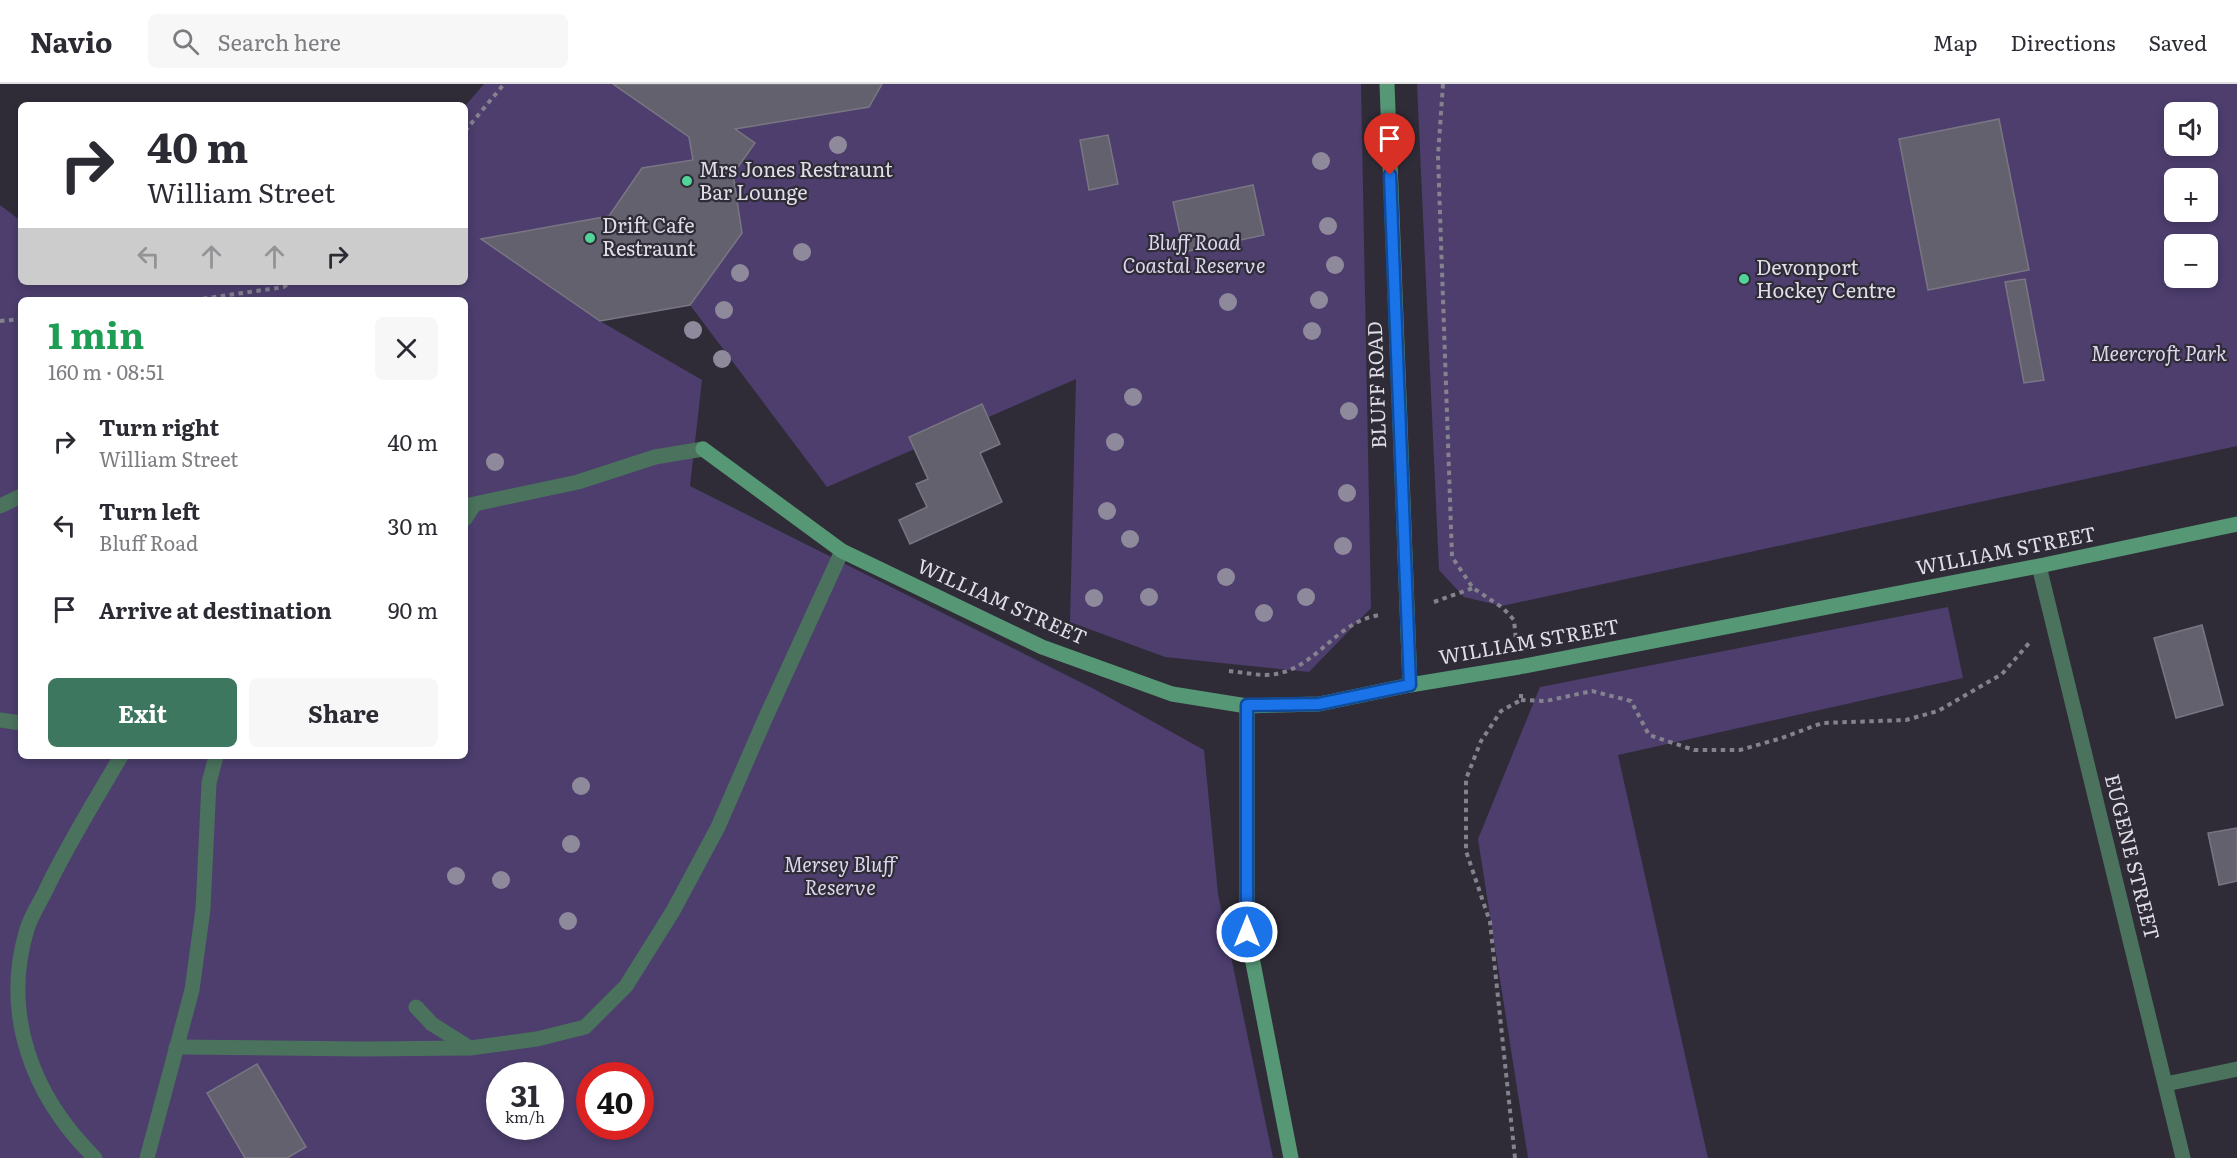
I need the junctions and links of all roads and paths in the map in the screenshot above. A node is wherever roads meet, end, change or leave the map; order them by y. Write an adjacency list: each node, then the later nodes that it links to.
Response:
1 (504, 84): 4 (path)
2 (1387, 84): 16 (street, BLUFF ROAD)
3 (1443, 84): 15 (path)
4 (468, 126)
5 (286, 285): 6 (path)
6 (215, 297)
7 (18, 319): 8 (path)
8 (0, 321)
9 (18, 497): 10 (street)
10 (0, 506)
11 (470, 506): 13 (street, WILLIAM STREET)
12 (2237, 524): 14 (street, WILLIAM STREET)
13 (842, 551): 22 (street, WILLIAM STREET); 29 (street)
14 (2039, 566): 17 (street, EUGENE STREET); 18 (street, WILLIAM STREET)
15 (1473, 588): 16 (path); 18 (path)
16 (1407, 611): 19 (path); 20 (street, BLUFF ROAD)
17 (2052, 617): 21 (path); 31 (street, EUGENE STREET)
18 (1519, 667): 20 (street, WILLIAM STREET); 21 (path)
19 (1229, 671)
20 (1410, 685): 22 (street, WILLIAM STREET)
21 (1521, 700): 35 (path)
22 (1247, 705): 34 (street)
23 (0, 720): 24 (street)
24 (18, 723)
25 (119, 759): 32 (street)
26 (215, 759): 28 (street)
27 (416, 1007): 29 (street)
28 (176, 1047): 29 (street); 33 (street)
29 (470, 1048)
30 (2237, 1069): 31 (street)
31 (2166, 1084): 36 (street, EUGENE STREET)
32 (95, 1158)
33 (147, 1158)
34 (1291, 1158)
35 (1515, 1158)
36 (2183, 1158)

